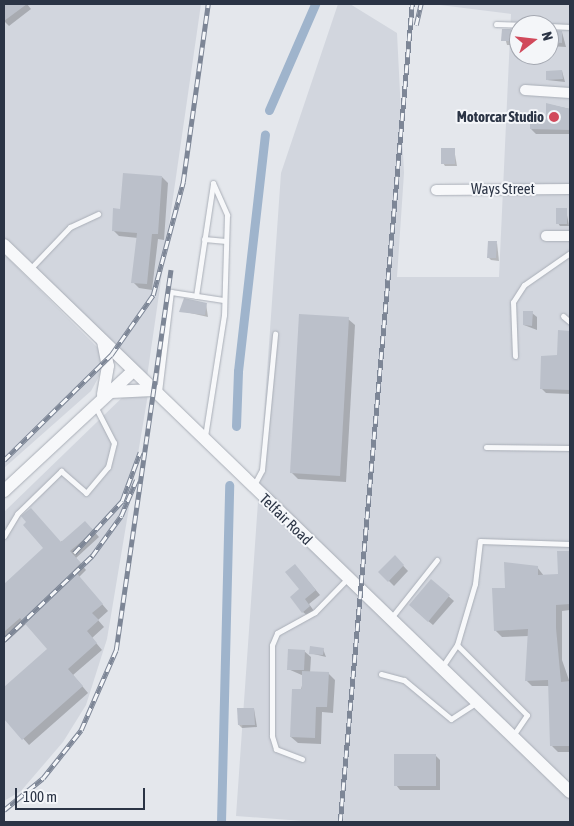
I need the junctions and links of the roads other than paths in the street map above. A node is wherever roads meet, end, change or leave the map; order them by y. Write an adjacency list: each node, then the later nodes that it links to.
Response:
1 (496, 24): 2 (lane)
2 (509, 25)
3 (525, 90): 4 (street)
4 (570, 93)
5 (570, 189): 6 (street, Ways Street)
6 (436, 190)
7 (98, 214): 14 (lane)
8 (546, 236): 9 (street)
9 (570, 236)
10 (204, 239): 11 (lane); 11 (lane); 15 (lane)
11 (226, 241): 16 (lane)
12 (4, 245): 14 (street, Telfair Road)
13 (570, 253): 21 (lane)
14 (29, 270): 20 (street, Telfair Road)
15 (196, 296): 16 (lane); 23 (lane)
16 (223, 300): 26 (lane)
17 (563, 316): 18 (lane)
18 (570, 322)
19 (275, 334): 29 (lane)
20 (103, 341): 22 (street, Telfair Road); 24 (street)
21 (515, 356)
22 (130, 368): 23 (street, Telfair Road); 24 (street)
23 (156, 392): 24 (street); 26 (street, Telfair Road)
24 (104, 395): 25 (street)
25 (94, 404): 30 (street); 31 (lane)
26 (204, 439): 29 (street, Telfair Road)
27 (486, 446): 28 (lane)
28 (570, 448)
29 (253, 487): 34 (street, Telfair Road)
30 (4, 491)
31 (4, 536)
32 (570, 544): 36 (lane)
33 (437, 560): 35 (lane)
34 (347, 578): 35 (street, Telfair Road); 41 (lane)
35 (389, 620): 37 (street, Telfair Road)
36 (457, 645): 37 (lane); 40 (lane)
37 (440, 670): 39 (street, Telfair Road)
38 (381, 674): 39 (lane)
39 (476, 704): 40 (street, Telfair Road)
40 (512, 738): 42 (street, Telfair Road)
41 (302, 759)
42 (570, 792)

